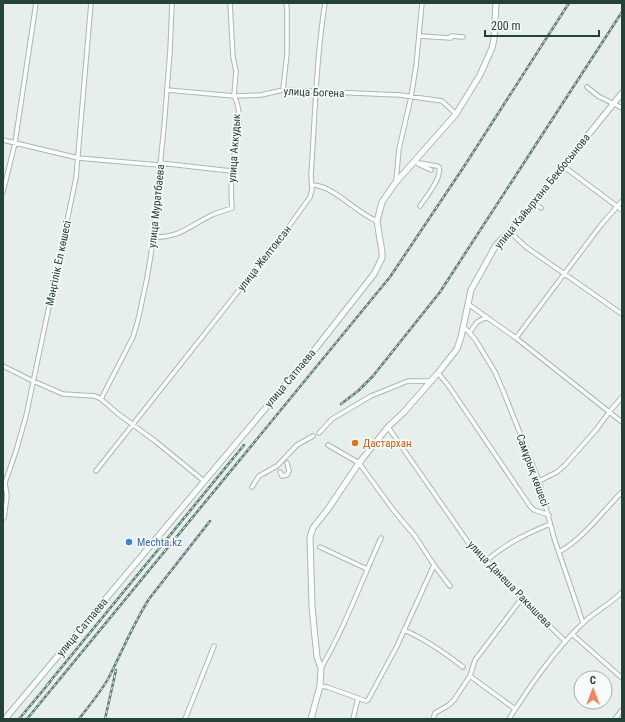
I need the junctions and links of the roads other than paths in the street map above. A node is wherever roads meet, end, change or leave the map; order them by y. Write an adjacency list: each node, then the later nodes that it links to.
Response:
1 (36, 3): 22 (street)
2 (91, 3): 23 (street, Мәңгілік Ел көшесі)
3 (172, 3): 12 (street, улица Муратбаева)
4 (230, 3): 16 (street, улица Аккудык)
5 (286, 3): 13 (street)
6 (325, 3): 14 (street, улица Желтоксан)
7 (422, 3): 9 (street)
8 (496, 3): 20 (street, улица Сатпаева)
9 (419, 36): 10 (street); 17 (street)
10 (463, 37)
11 (587, 87): 18 (street)
12 (167, 90): 16 (street, улица Богена); 25 (street, улица Муратбаева)
13 (283, 90): 14 (street, улица Богена); 16 (street, улица Богена)
14 (316, 92): 17 (street, улица Богена); 32 (street, улица Желтоксан)
15 (622, 93): 18 (street, улица Кайырхана Бекбосынова)
16 (234, 96): 29 (street, улица Аккудык)
17 (411, 96): 20 (street, улица Богена); 31 (street)
18 (614, 104): 19 (street); 27 (street, улица Кайырхана Бекбосынова)
19 (622, 108)
20 (456, 114): 24 (street, улица Сатпаева)
21 (3, 140): 22 (street)
22 (15, 142): 23 (street); 33 (street)
23 (78, 158): 25 (street); 53 (street, Мәңгілік Ел көшесі)
24 (413, 162): 26 (street); 28 (street); 31 (street, улица Сатпаева)
25 (159, 164): 29 (street); 42 (street, улица Муратбаева)
26 (431, 165): 28 (street); 30 (street)
27 (563, 166): 35 (street, улица Кайырхана Бекбосынова); 37 (street)
28 (431, 170): 30 (street)
29 (232, 171): 42 (street, улица Аккудык)
30 (440, 175): 36 (street)
31 (396, 182): 40 (street, улица Сатпаева)
32 (312, 185): 40 (street); 58 (street, улица Желтоксан)
33 (3, 192)
34 (622, 201): 37 (street)
35 (535, 203): 38 (street); 41 (street, улица Кайырхана Бекбосынова)
36 (420, 206)
37 (618, 207): 39 (street); 43 (street)
38 (541, 208)
39 (622, 210)
40 (377, 221): 67 (street, улица Сатпаева)
41 (509, 231): 43 (street); 44 (street, улица Кайырхана Бекбосынова)
42 (153, 237): 55 (street, улица Муратбаева)
43 (565, 274): 45 (street); 49 (street)
44 (468, 304): 46 (street); 47 (street, улица Кайырхана Бекбосынова)
45 (622, 314)
46 (487, 317): 48 (street); 49 (street)
47 (464, 327): 48 (street, Самұрық көшесі); 51 (street, улица Кайырхана Бекбосынова)
48 (470, 332): 68 (street, Самұрық көшесі)
49 (516, 338): 56 (street)
50 (3, 366): 53 (street)
51 (438, 373): 52 (street, улица Кайырхана Бекбосынова); 72 (street)
52 (432, 380): 59 (street, улица Кайырхана Бекбосынова); 60 (street)
53 (33, 381): 55 (street); 69 (street, Мәңгілік Ел көшесі)
54 (622, 397): 56 (street)
55 (101, 399): 58 (street)
56 (610, 411): 57 (street); 68 (street)
57 (622, 422)
58 (133, 425): 65 (street, улица Желтоксан); 67 (street)
59 (388, 427): 64 (street, улица Кайырхана Бекбосынова); 78 (street, улица Данеша Ракышева)
60 (319, 433)
61 (313, 436): 70 (street)
62 (328, 445): 64 (street)
63 (287, 463): 66 (street)
64 (359, 463): 79 (street); 90 (street, улица Кайырхана Бекбосынова)
65 (96, 471)
66 (280, 472)
67 (204, 481): 97 (street, улица Сатпаева)
68 (539, 481): 72 (street, Самұрық көшесі)
69 (4, 483): 73 (street, Мәңгілік Ел көшесі)
70 (252, 488)
71 (622, 492): 77 (street)
72 (549, 516): 74 (street, Самұрық көшесі)
73 (4, 518)
74 (550, 524): 77 (street, Самұрық көшесі); 78 (street)
75 (381, 538): 80 (street)
76 (320, 547): 80 (street)
77 (559, 552): 84 (street, Самұрық көшесі)
78 (487, 560): 83 (street, улица Данеша Ракышева)
79 (434, 565): 81 (street); 85 (street)
80 (367, 569): 90 (street)
81 (450, 586)
82 (622, 594): 84 (street)
83 (522, 598): 87 (street, улица Данеша Ракышева); 91 (street)
84 (583, 623): 86 (street)
85 (404, 630): 89 (street); 94 (street)
86 (572, 634): 87 (street); 92 (street)
87 (565, 641): 95 (street)
88 (214, 646): 98 (street)
89 (463, 667)
90 (321, 668): 93 (street, улица Кайырхана Бекбосынова)
91 (470, 676): 95 (street); 101 (street)
92 (622, 678)
93 (320, 686): 94 (street); 99 (street, улица Кайырхана Бекбосынова)
94 (358, 698): 100 (street)
95 (515, 710): 102 (street)
96 (622, 710): 103 (street)
97 (5, 719)
98 (185, 719)
99 (311, 719)
100 (353, 719)
101 (433, 719)
102 (509, 719)
103 (615, 719)

